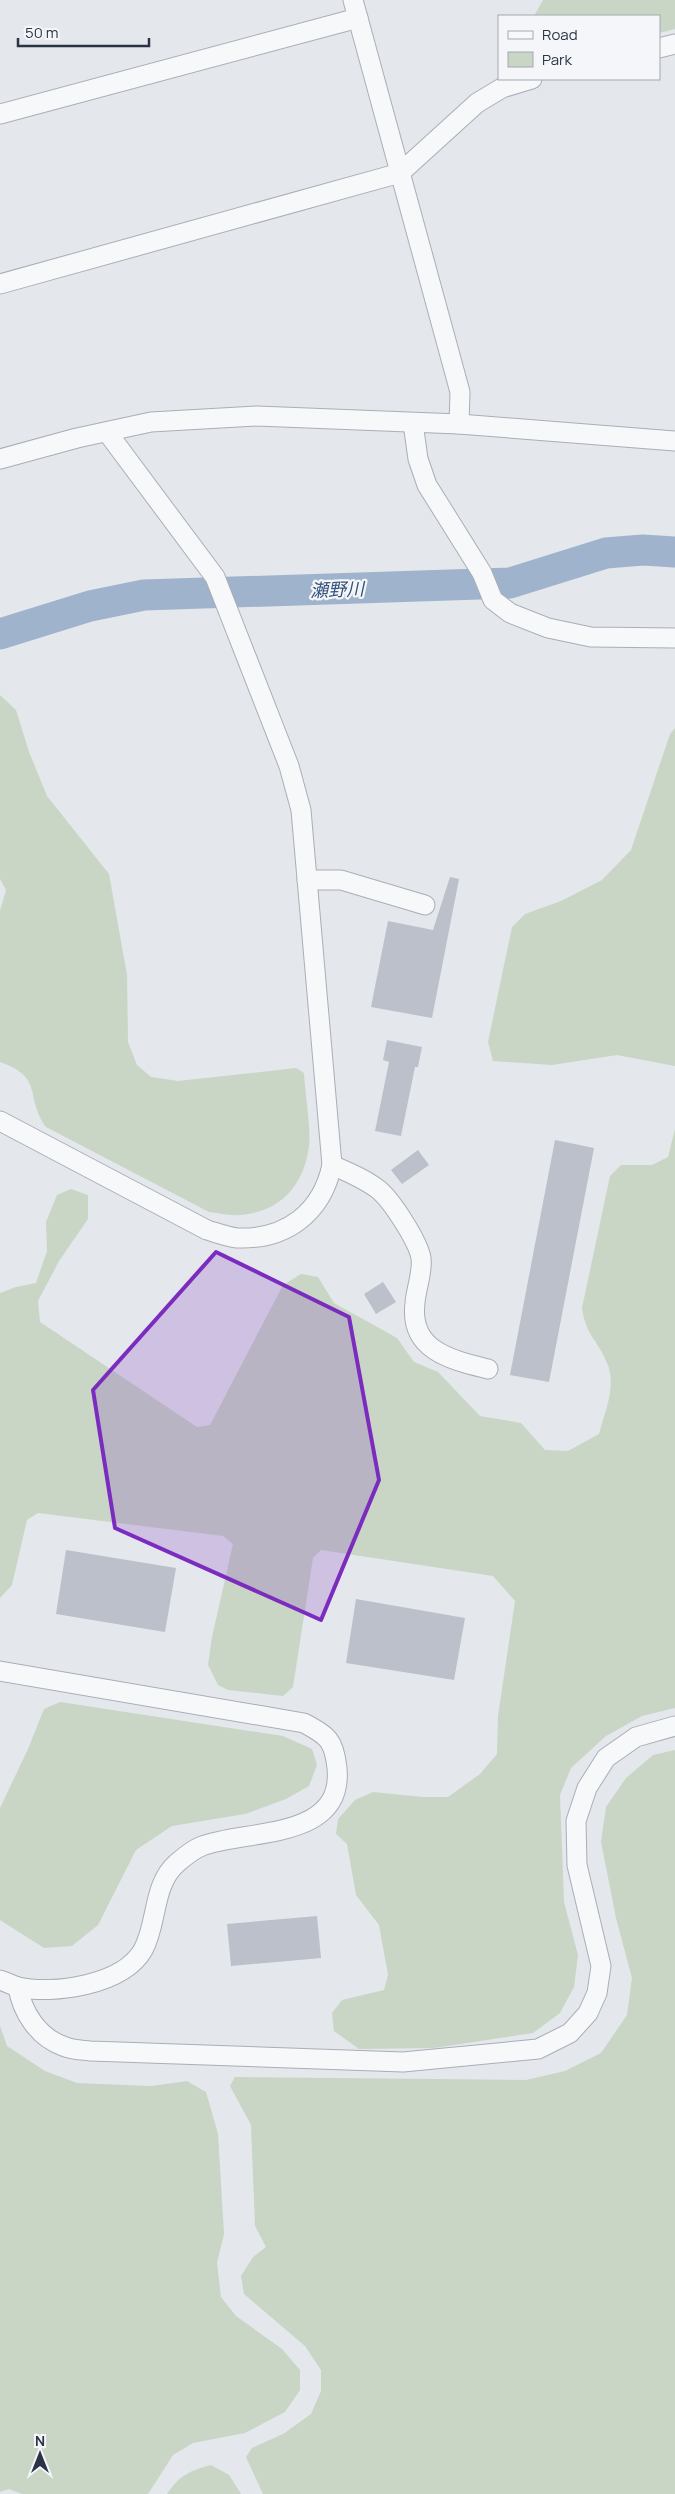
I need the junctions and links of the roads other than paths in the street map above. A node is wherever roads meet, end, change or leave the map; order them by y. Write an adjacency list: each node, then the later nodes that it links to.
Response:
1 (355, 9): 5 (lane); 6 (lane)
2 (675, 44): 3 (lane)
3 (660, 48)
4 (529, 80): 6 (lane)
5 (0, 114)
6 (400, 172): 7 (lane); 9 (lane)
7 (0, 284)
8 (413, 423): 9 (lane); 10 (lane); 13 (lane)
9 (459, 424): 11 (lane)
10 (107, 432): 12 (lane); 14 (lane)
11 (675, 441)
12 (0, 459)
13 (675, 638)
14 (307, 880): 15 (lane); 17 (lane)
15 (425, 905)
16 (0, 1121): 17 (lane)
17 (332, 1165): 18 (lane)
18 (488, 1369)
19 (0, 1671): 22 (lane)
20 (675, 1726): 22 (lane)
21 (0, 1980): 22 (lane)
22 (18, 1987)

